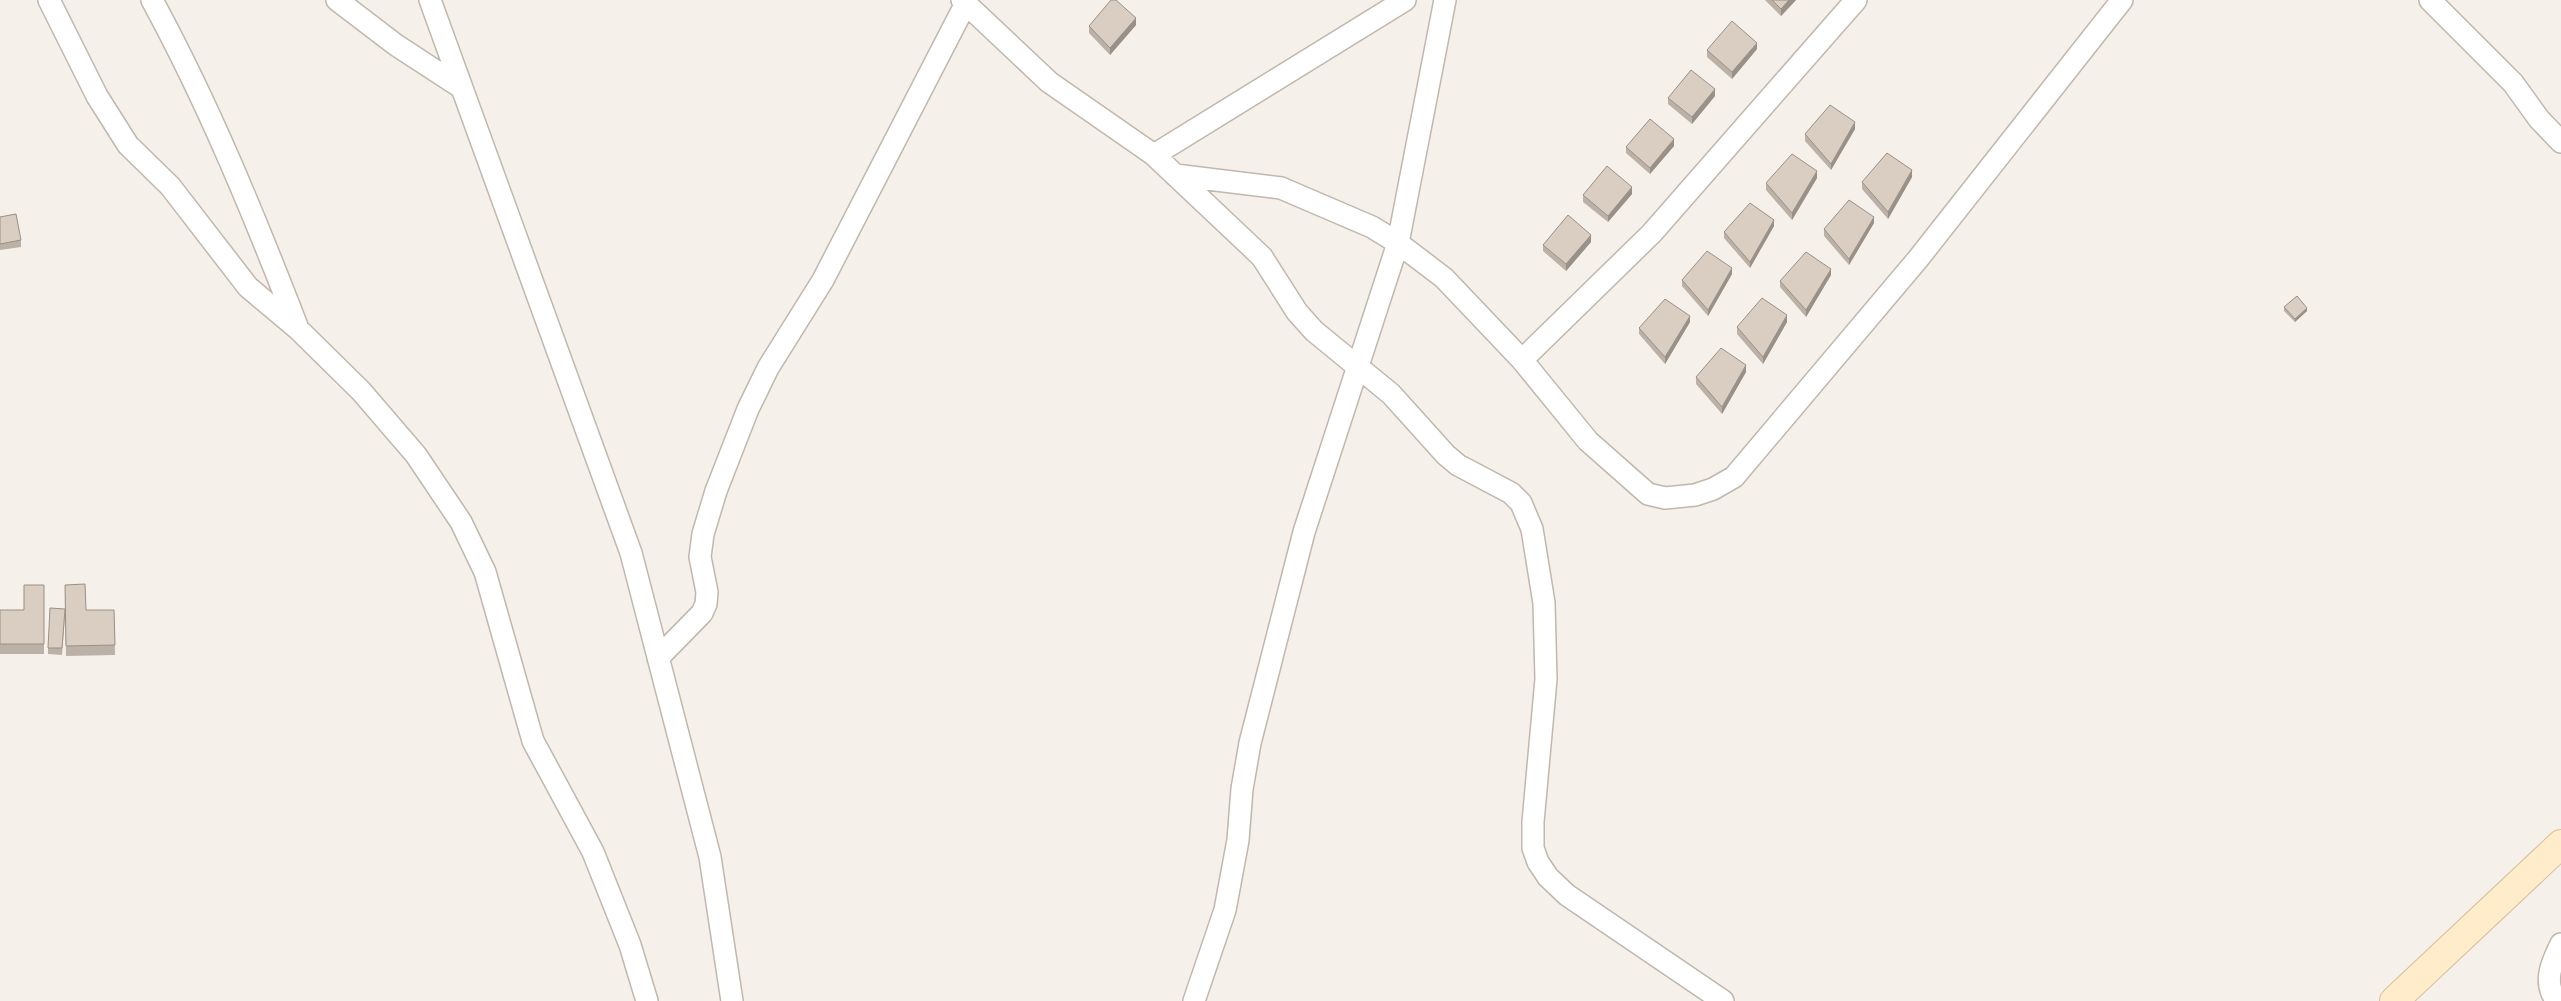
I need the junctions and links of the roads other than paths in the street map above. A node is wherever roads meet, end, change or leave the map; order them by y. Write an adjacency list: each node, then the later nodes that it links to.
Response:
1 (49, 0): 16 (street)
2 (152, 0): 16 (street)
3 (336, 0): 11 (street)
4 (430, 0): 11 (street)
5 (1405, 0): 13 (street)
6 (1445, 0): 15 (street)
7 (1856, 0): 17 (street)
8 (2122, 0): 17 (street)
9 (2430, 0): 12 (street)
10 (964, 1): 13 (street); 19 (street)
11 (462, 88): 19 (street)
12 (2561, 142)
13 (1154, 155): 14 (street)
14 (1175, 175): 15 (street); 18 (street)
15 (1398, 244): 17 (street); 18 (street)
16 (298, 328): 22 (street)
17 (1522, 360)
18 (1357, 366): 24 (street); 25 (street)
19 (658, 658): 23 (street)
20 (2561, 844): 26 (main road)
21 (2561, 944): 27 (street)
22 (647, 1001)
23 (732, 1001)
24 (1194, 1001)
25 (1722, 1001)
26 (2394, 1001)
27 (2557, 1001)

